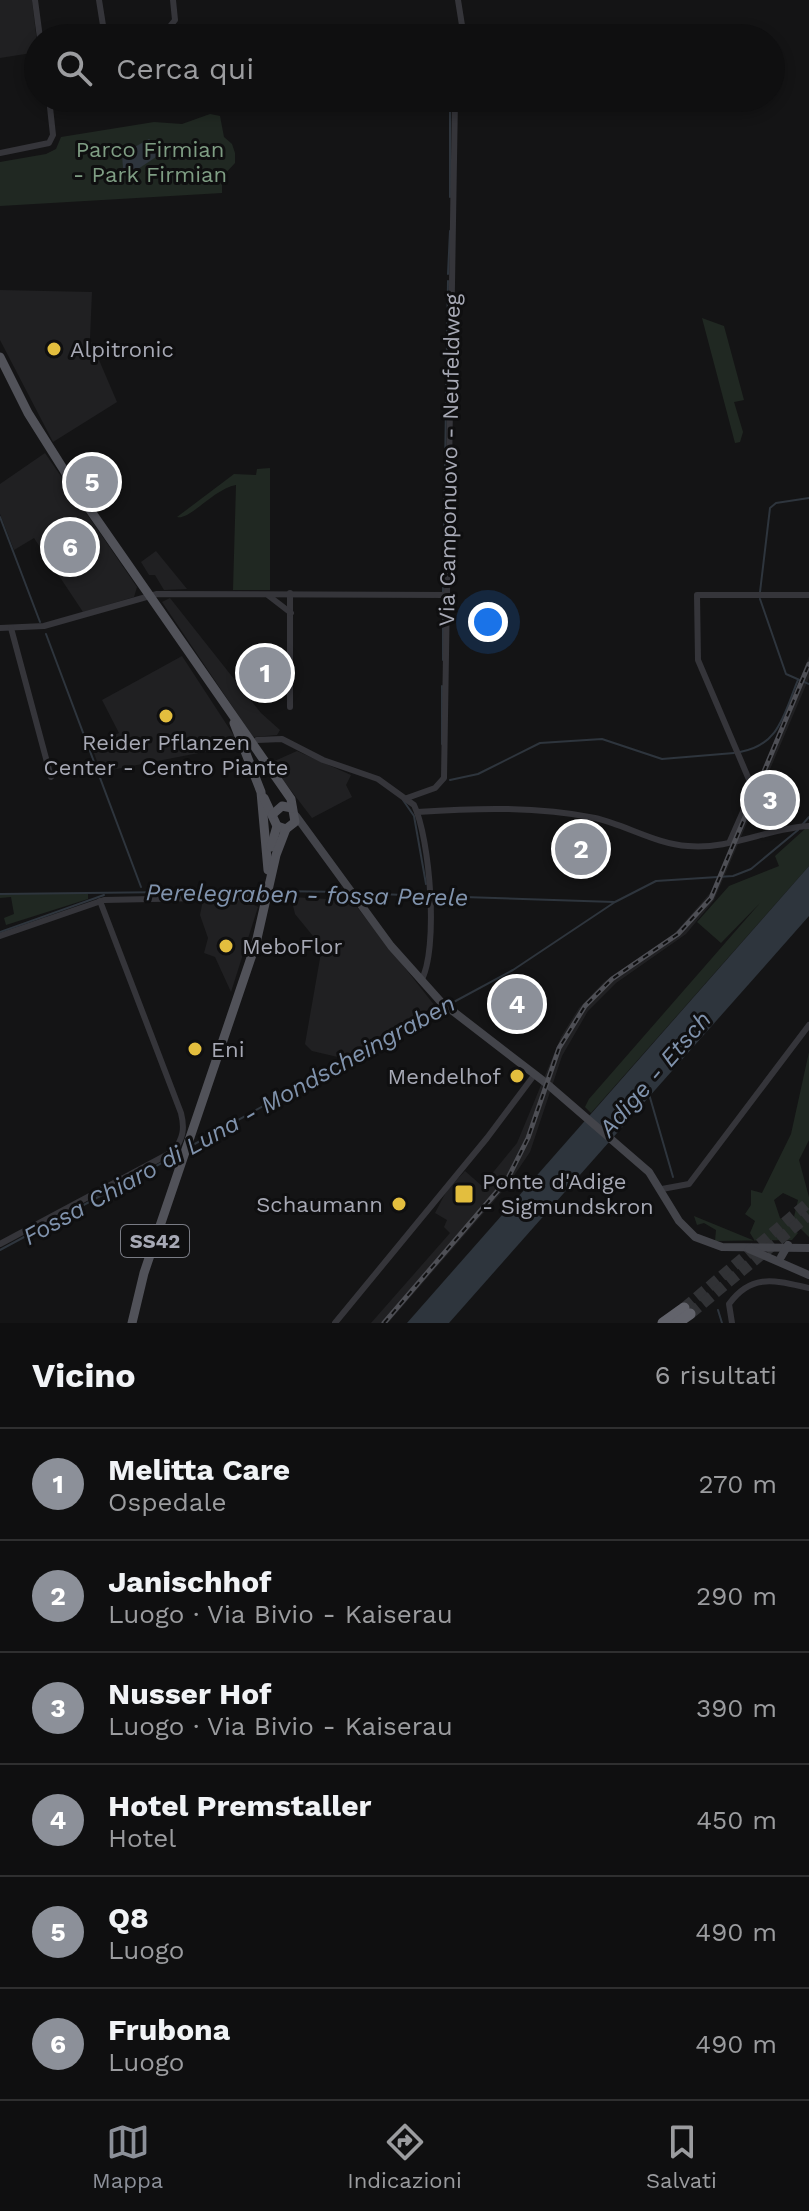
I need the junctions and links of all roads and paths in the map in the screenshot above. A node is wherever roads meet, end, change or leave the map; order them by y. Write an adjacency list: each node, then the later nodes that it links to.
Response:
1 (35, 0): 5 (street)
2 (99, 0): 6 (street)
3 (173, 0): 7 (street)
4 (458, 0): 8 (street)
5 (38, 24)
6 (103, 24)
7 (172, 24)
8 (462, 24)
9 (51, 112): 11 (street)
10 (455, 112): 15 (street, Via Camponuovo - Neufeldweg)
11 (0, 153)
12 (0, 357): 17 (main road, SS42)
13 (290, 593): 14 (street); 15 (street); 18 (street)
14 (268, 595): 17 (street); 18 (street)
15 (444, 595): 26 (street, Via Camponuovo - Neufeldweg)
16 (809, 595): 33 (street)
17 (150, 596): 20 (street); 22 (main road, SS42)
18 (291, 613): 21 (street)
19 (0, 628): 20 (street)
20 (11, 628): 24 (street)
21 (290, 707)
22 (232, 718): 25 (main road, SS42); 27 (main road, SS42)
23 (257, 740): 26 (street)
24 (51, 777)
25 (261, 792): 29 (main road, SS42); 34 (main road, SS42)
26 (407, 798): 28 (street)
27 (294, 812): 29 (main road); 31 (main road, SS42); 32 (main road)
28 (417, 812): 33 (street); 37 (street)
29 (273, 814): 31 (main road, SS42)
30 (808, 826): 33 (street)
31 (284, 827): 32 (main road); 34 (main road, SS42)
32 (317, 839): 37 (main road)
33 (730, 841)
34 (268, 887): 35 (street); 49 (main road, SS42)
35 (100, 901): 36 (street); 41 (street)
36 (0, 936)
37 (421, 981): 39 (main road)
38 (809, 1025): 40 (street)
39 (535, 1074): 40 (main road); 50 (street)
40 (662, 1189): 44 (main road)
41 (0, 1244)
42 (788, 1245): 43 (main road); 45 (main road); 46 (main road)
43 (774, 1246): 44 (main road); 46 (main road)
44 (745, 1247): 46 (main road)
45 (809, 1248)
46 (777, 1258): 47 (main road)
47 (809, 1275)
48 (809, 1288): 53 (street)
49 (132, 1323)
50 (335, 1323)
51 (663, 1323): 52 (highway)
52 (677, 1323)
53 (732, 1323)

